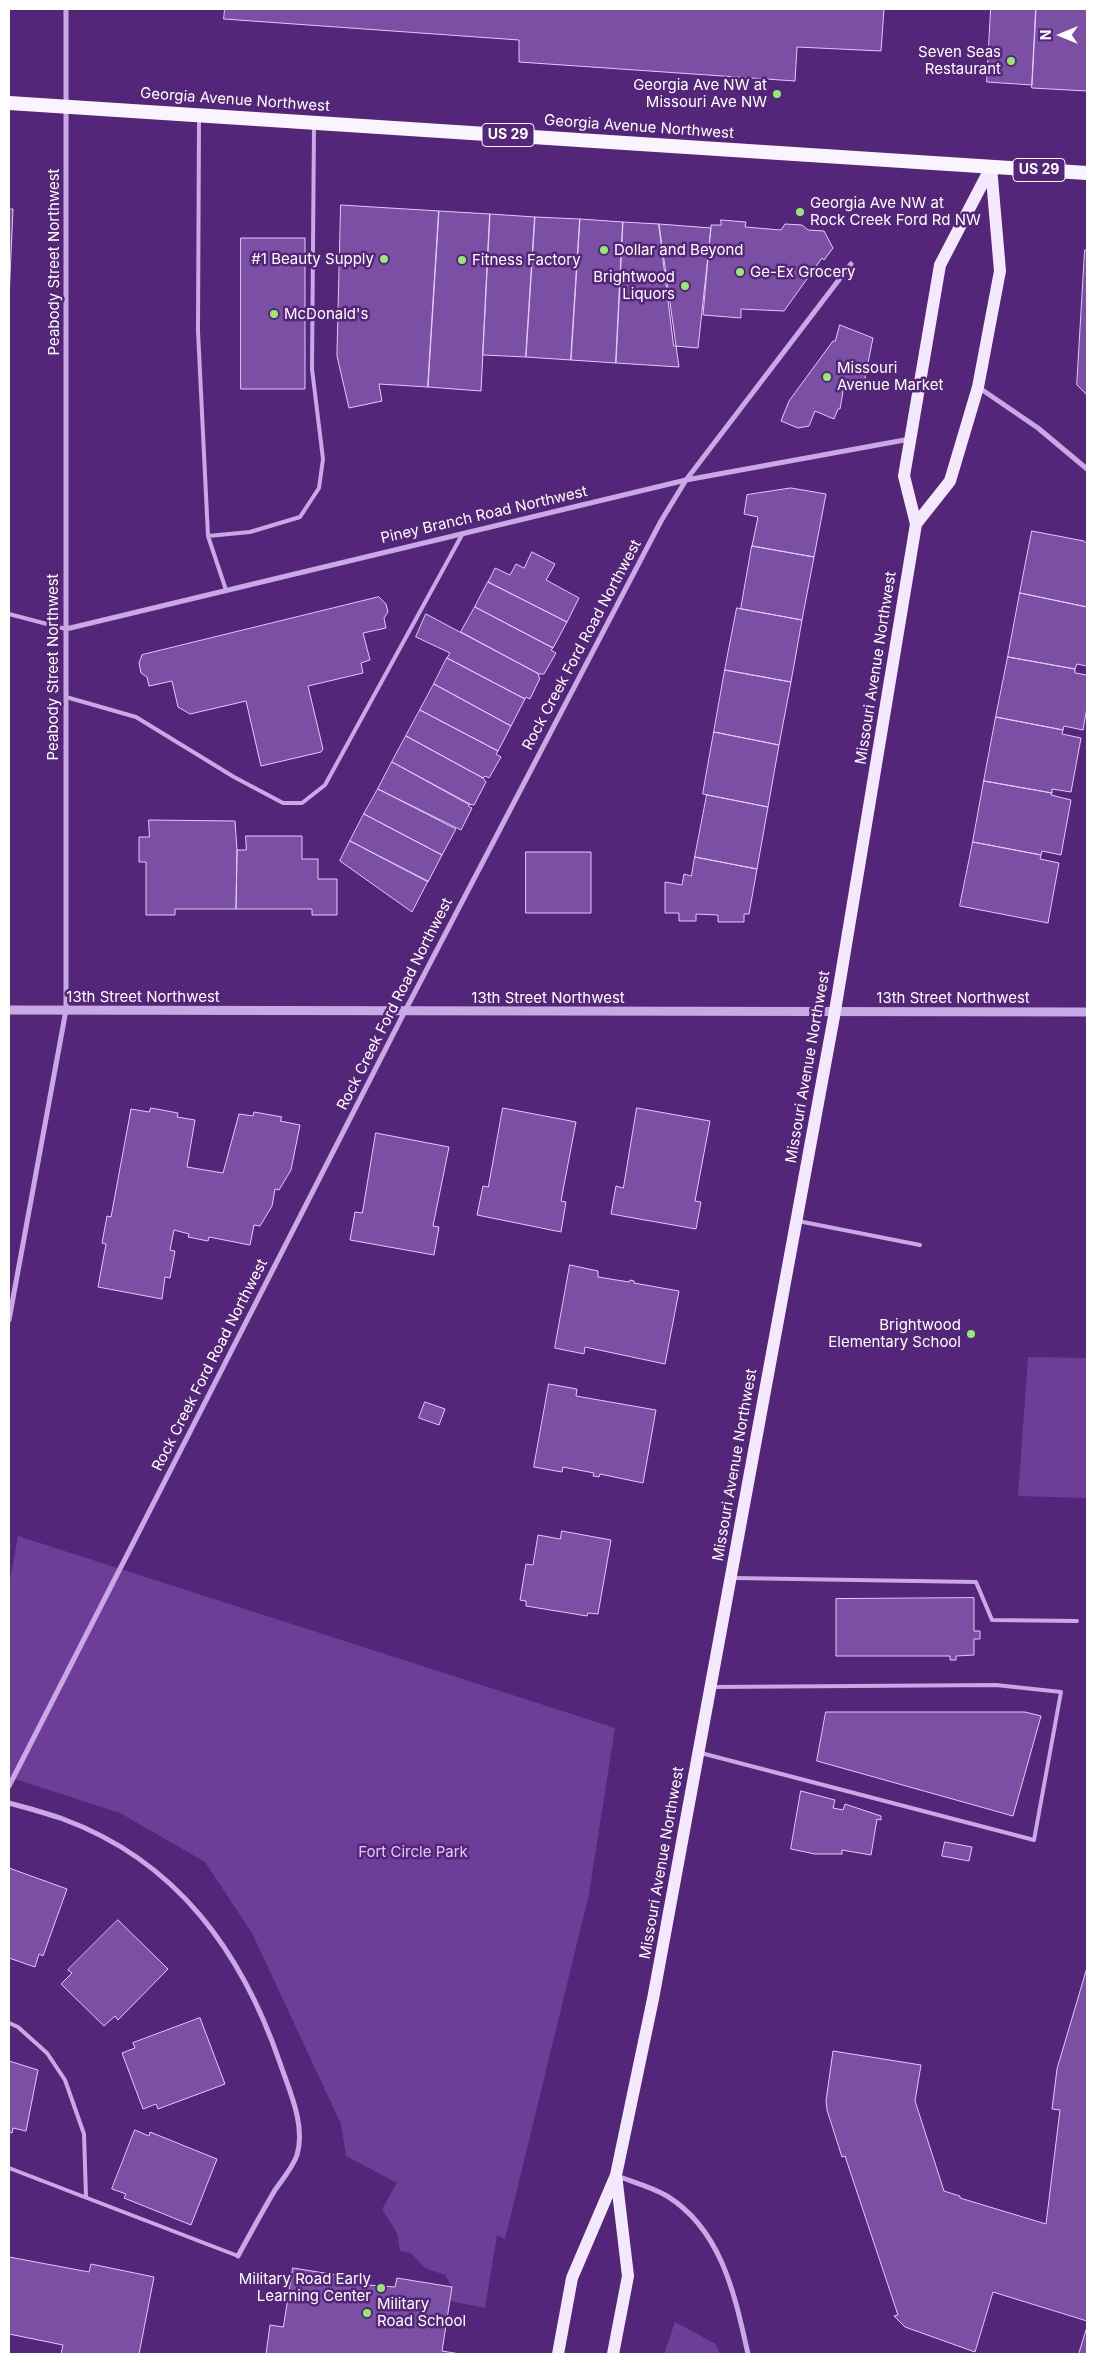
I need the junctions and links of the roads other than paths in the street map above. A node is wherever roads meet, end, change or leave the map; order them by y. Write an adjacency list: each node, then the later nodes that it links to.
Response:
1 (66, 9): 3 (street, Peabody Street Northwest)
2 (9, 102): 3 (highway, Georgia Avenue Northwest / US 29)
3 (66, 106): 4 (highway, Georgia Avenue Northwest / US 29); 18 (street, Peabody Street Northwest)
4 (199, 114): 5 (highway, Georgia Avenue Northwest / US 29); 15 (lane)
5 (314, 122): 6 (highway, Georgia Avenue Northwest / US 29); 15 (lane)
6 (991, 167): 7 (highway, Georgia Avenue Northwest / US 29); 9 (main road, Missouri Avenue Northwest); 10 (main road, Missouri Avenue Northwest)
7 (1087, 173)
8 (851, 264): 12 (street, Rock Creek Ford Road Northwest)
9 (978, 386): 11 (street); 13 (main road, Missouri Avenue Northwest)
10 (910, 439): 12 (street, Piney Branch Road Northwest); 13 (main road, Missouri Avenue Northwest)
11 (1087, 469)
12 (686, 480): 14 (street, Piney Branch Road Northwest); 22 (street, Rock Creek Ford Road Northwest)
13 (916, 524): 23 (main road, Missouri Avenue Northwest)
14 (463, 533): 16 (street, Piney Branch Road Northwest); 19 (lane)
15 (208, 536): 16 (lane)
16 (226, 590): 18 (street, Piney Branch Road Northwest)
17 (9, 614): 18 (lane)
18 (66, 629): 19 (street, Peabody Street Northwest)
19 (66, 697): 21 (street, Peabody Street Northwest)
20 (9, 1010): 21 (street, 13th Street Northwest)
21 (66, 1010): 22 (street, 13th Street Northwest); 27 (street, Peabody Street Northwest)
22 (405, 1011): 23 (street, 13th Street Northwest); 32 (street, Rock Creek Ford Road Northwest)
23 (835, 1011): 24 (street, 13th Street Northwest); 25 (main road, Missouri Avenue Northwest)
24 (1087, 1012)
25 (796, 1221): 26 (lane); 28 (main road, Missouri Avenue Northwest)
26 (920, 1245)
27 (9, 1320)
28 (731, 1578): 29 (lane); 30 (main road, Missouri Avenue Northwest)
29 (1077, 1622)
30 (711, 1687): 31 (main road, Missouri Avenue Northwest); 31 (lane)
31 (699, 1752): 36 (main road, Missouri Avenue Northwest)
32 (9, 1786)
33 (9, 1803): 38 (street)
34 (9, 2023): 37 (lane)
35 (9, 2168): 37 (lane)
36 (616, 2175): 39 (main road); 40 (main road); 41 (street)
37 (86, 2197): 38 (lane)
38 (238, 2256)
39 (558, 2354)
40 (613, 2354)
41 (748, 2354)

